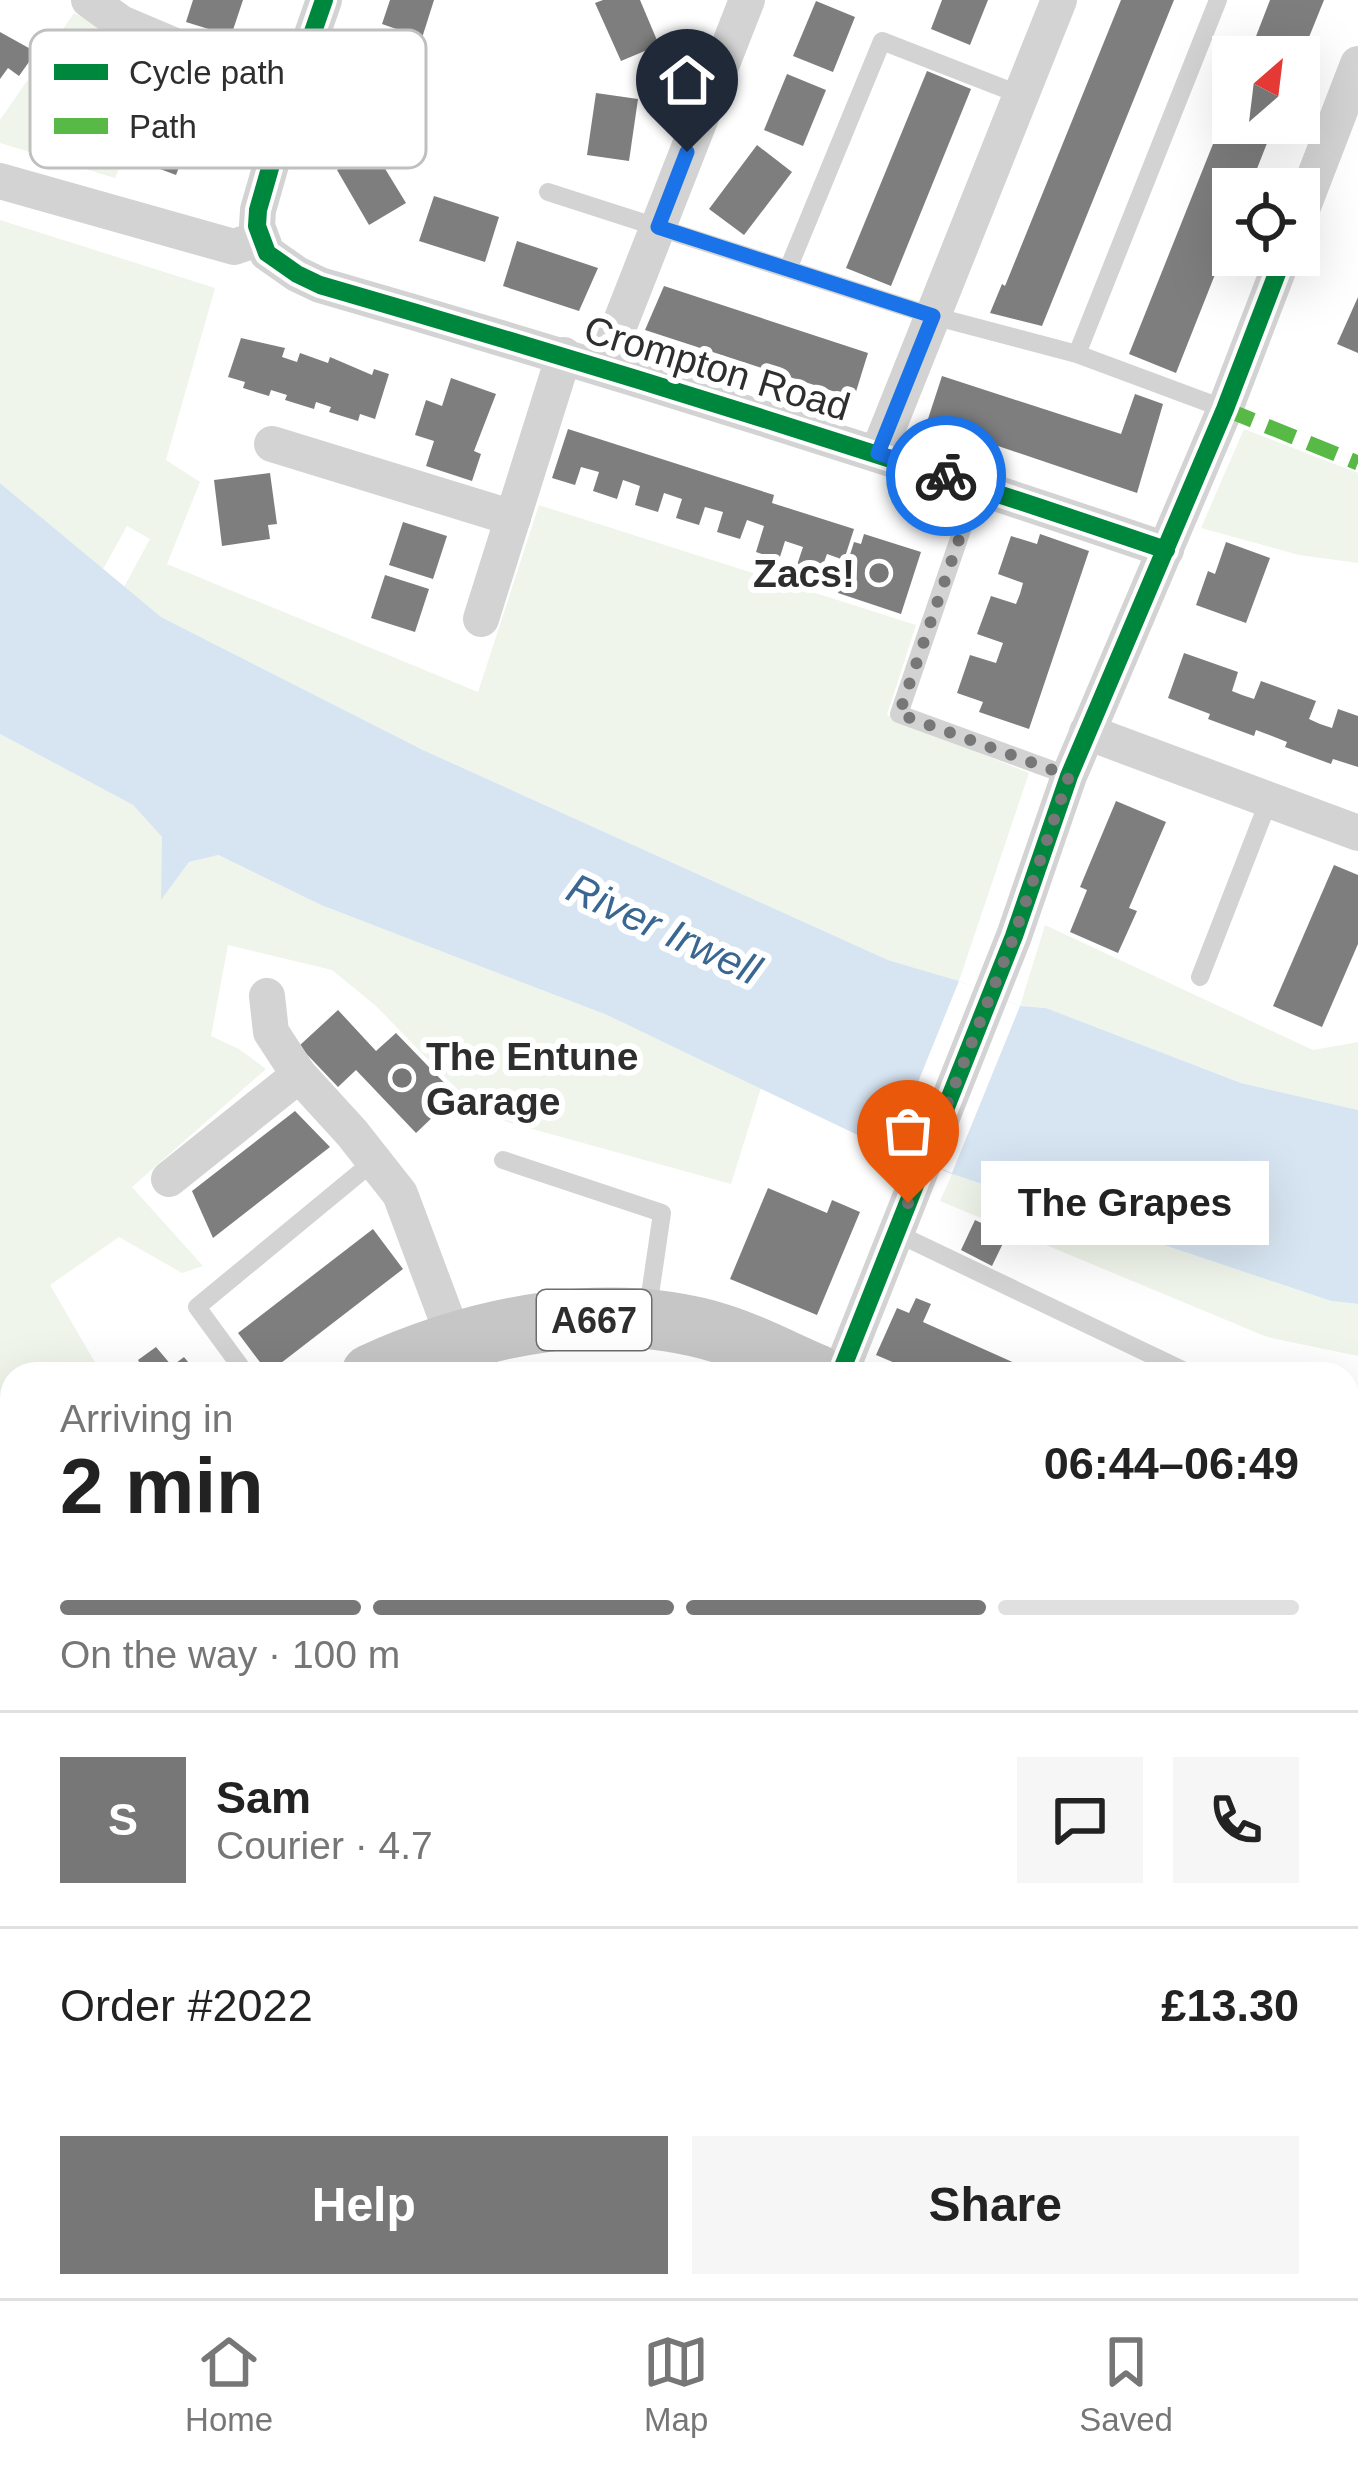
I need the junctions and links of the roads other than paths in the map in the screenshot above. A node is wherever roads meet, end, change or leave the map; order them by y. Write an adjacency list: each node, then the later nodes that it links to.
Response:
1 (89, 0): 6 (street)
2 (324, 0): 7 (street)
3 (747, 0): 14 (street)
4 (1059, 0): 9 (street)
5 (1218, 0): 19 (lane)
6 (140, 30)
7 (314, 30)
8 (1358, 64): 11 (street)
9 (1022, 95): 16 (lane); 18 (street)
10 (270, 168): 15 (street)
11 (1318, 168)
12 (0, 181): 15 (street)
13 (548, 192): 14 (lane)
14 (658, 227): 16 (lane); 21 (street)
15 (260, 238): 20 (street, Crompton Road)
16 (788, 268): 18 (lane)
17 (1276, 276): 22 (street)
18 (933, 316): 19 (lane); 24 (street)
19 (1077, 354): 22 (lane)
20 (564, 355): 21 (street, Crompton Road); 26 (street)
21 (603, 367): 24 (street, Crompton Road)
22 (1225, 410): 27 (street)
23 (272, 443): 26 (street)
24 (878, 453): 25 (street, Crompton Road)
25 (977, 487): 27 (street, Crompton Road); 30 (lane)
26 (513, 518): 28 (street)
27 (1166, 550): 29 (street)
28 (481, 620)
29 (1087, 732): 30 (street); 31 (street)
30 (1069, 776): 39 (street)
31 (1269, 800): 32 (street); 33 (lane)
32 (1358, 833)
33 (1200, 977)
34 (267, 996): 35 (street)
35 (299, 1076): 37 (street); 38 (street)
36 (502, 1160): 40 (lane)
37 (374, 1161): 41 (street); 42 (lane)
38 (169, 1179)
39 (902, 1218): 45 (street); 46 (lane)
40 (646, 1321): 41 (main road, A667); 44 (main road, A667)
41 (457, 1350): 43 (main road, A667)
42 (237, 1362)
43 (414, 1362)
44 (788, 1362)
45 (845, 1362)
46 (1163, 1362)

